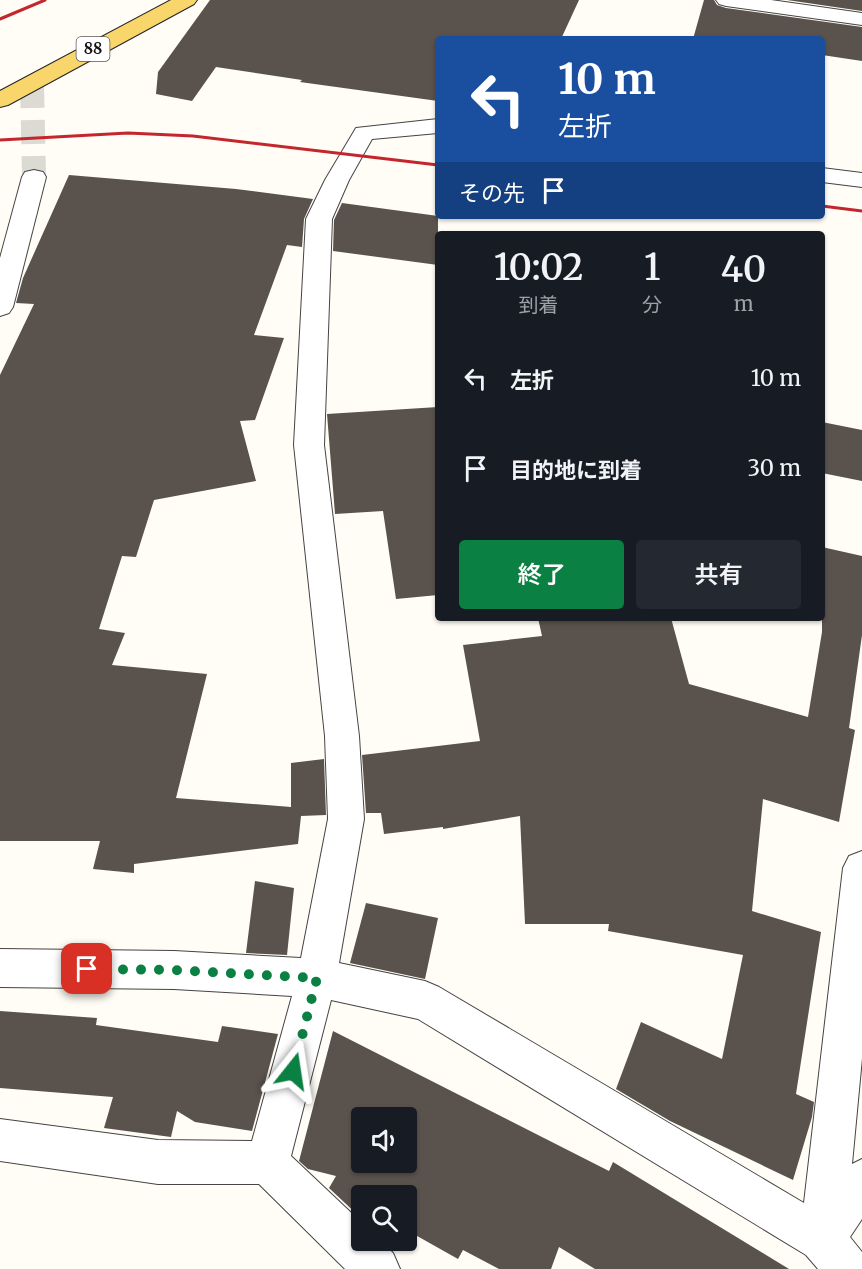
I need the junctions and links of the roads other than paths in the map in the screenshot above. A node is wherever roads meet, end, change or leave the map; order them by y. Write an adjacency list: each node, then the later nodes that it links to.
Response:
1 (187, 0): 4 (main road, 88)
2 (726, 0): 3 (street)
3 (862, 19)
4 (0, 100)
5 (435, 126): 12 (street)
6 (825, 175): 8 (street)
7 (34, 177): 9 (street)
8 (862, 180)
9 (0, 307)
10 (862, 868): 16 (street)
11 (0, 968): 12 (street)
12 (317, 978): 14 (street); 16 (street)
13 (0, 1140): 14 (street)
14 (268, 1163): 17 (street)
15 (862, 1181): 16 (street)
16 (834, 1254)
17 (377, 1269)

